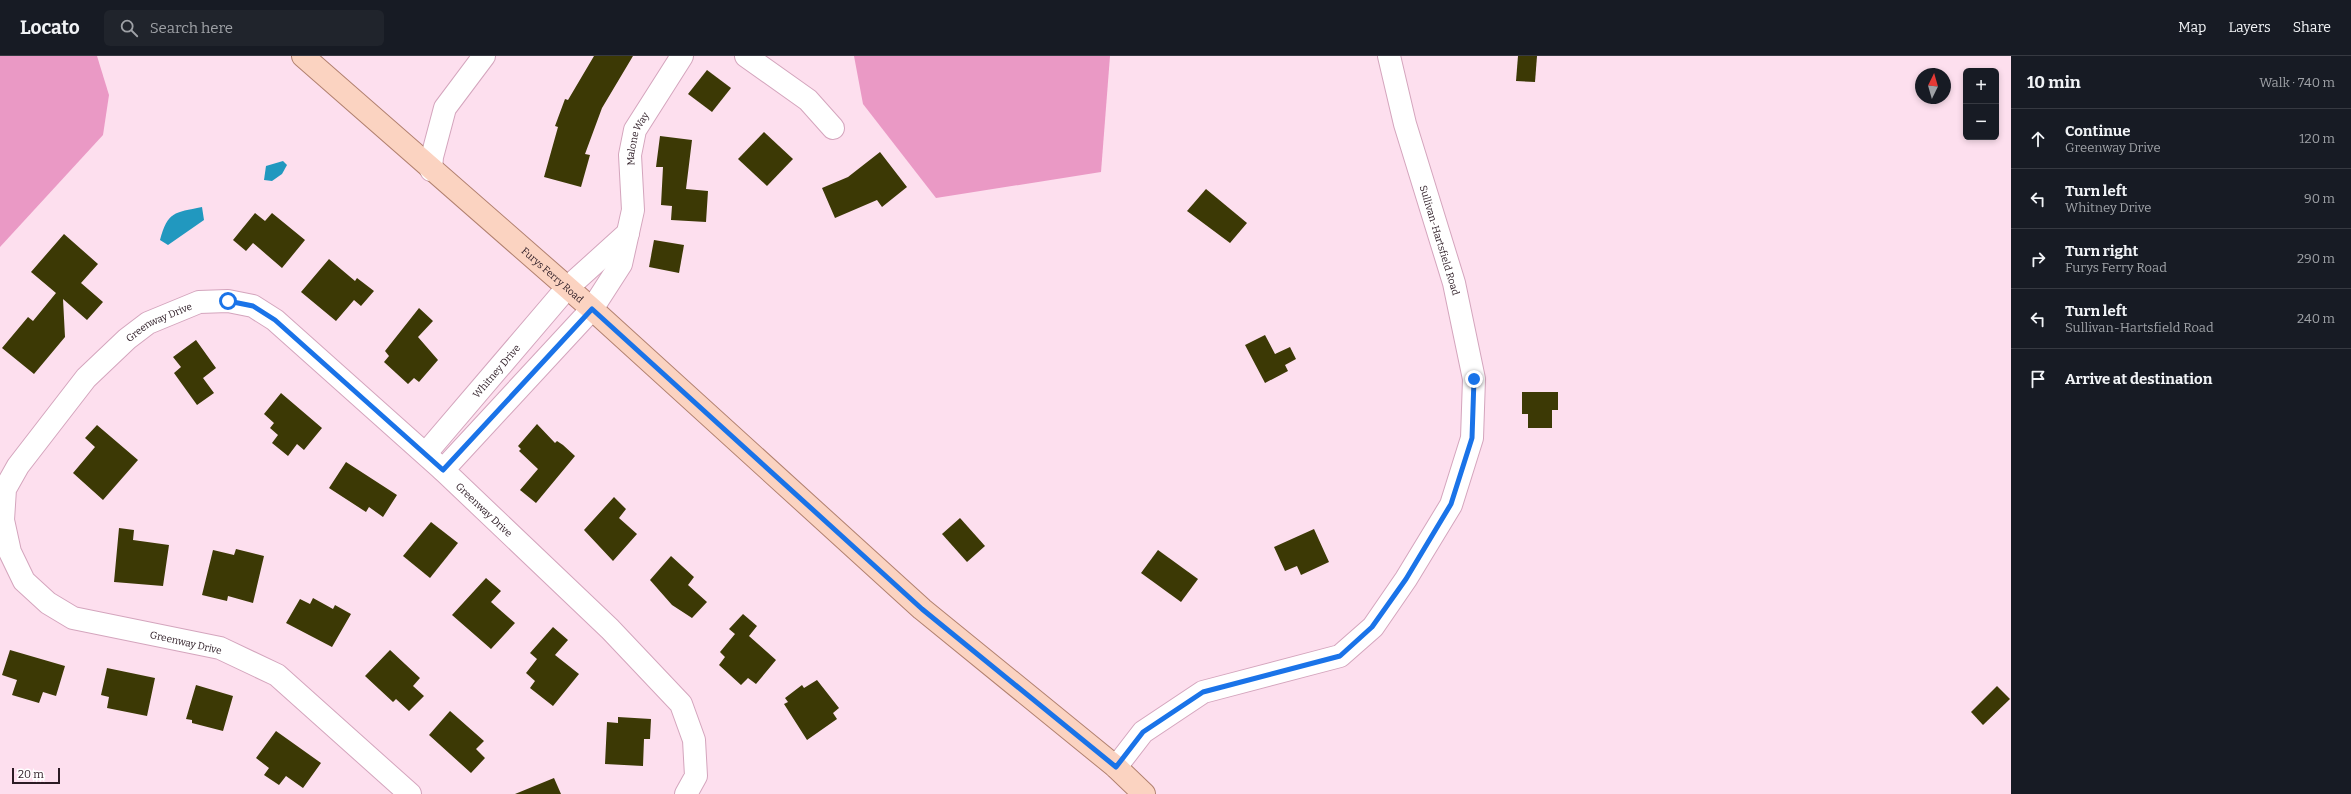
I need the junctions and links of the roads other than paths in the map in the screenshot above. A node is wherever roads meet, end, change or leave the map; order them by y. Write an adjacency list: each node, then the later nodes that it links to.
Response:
1 (303, 56): 7 (main road, Furys Ferry Road)
2 (484, 56): 7 (street)
3 (682, 56): 8 (street, Malone Way)
4 (746, 56): 6 (street)
5 (1389, 56): 13 (street, Sullivan-Hartsfield Road)
6 (833, 128)
7 (432, 170): 9 (main road, Furys Ferry Road)
8 (628, 232): 9 (street); 10 (street, Malone Way)
9 (566, 289): 10 (main road, Furys Ferry Road); 11 (street, Whitney Drive)
10 (592, 309): 12 (street); 13 (main road, Furys Ferry Road)
11 (426, 453): 12 (street, Greenway Drive); 14 (street, Greenway Drive)
12 (443, 470): 15 (street, Greenway Drive)
13 (1116, 767): 16 (main road, Furys Ferry Road)
14 (410, 794)
15 (686, 794)
16 (1144, 794)

